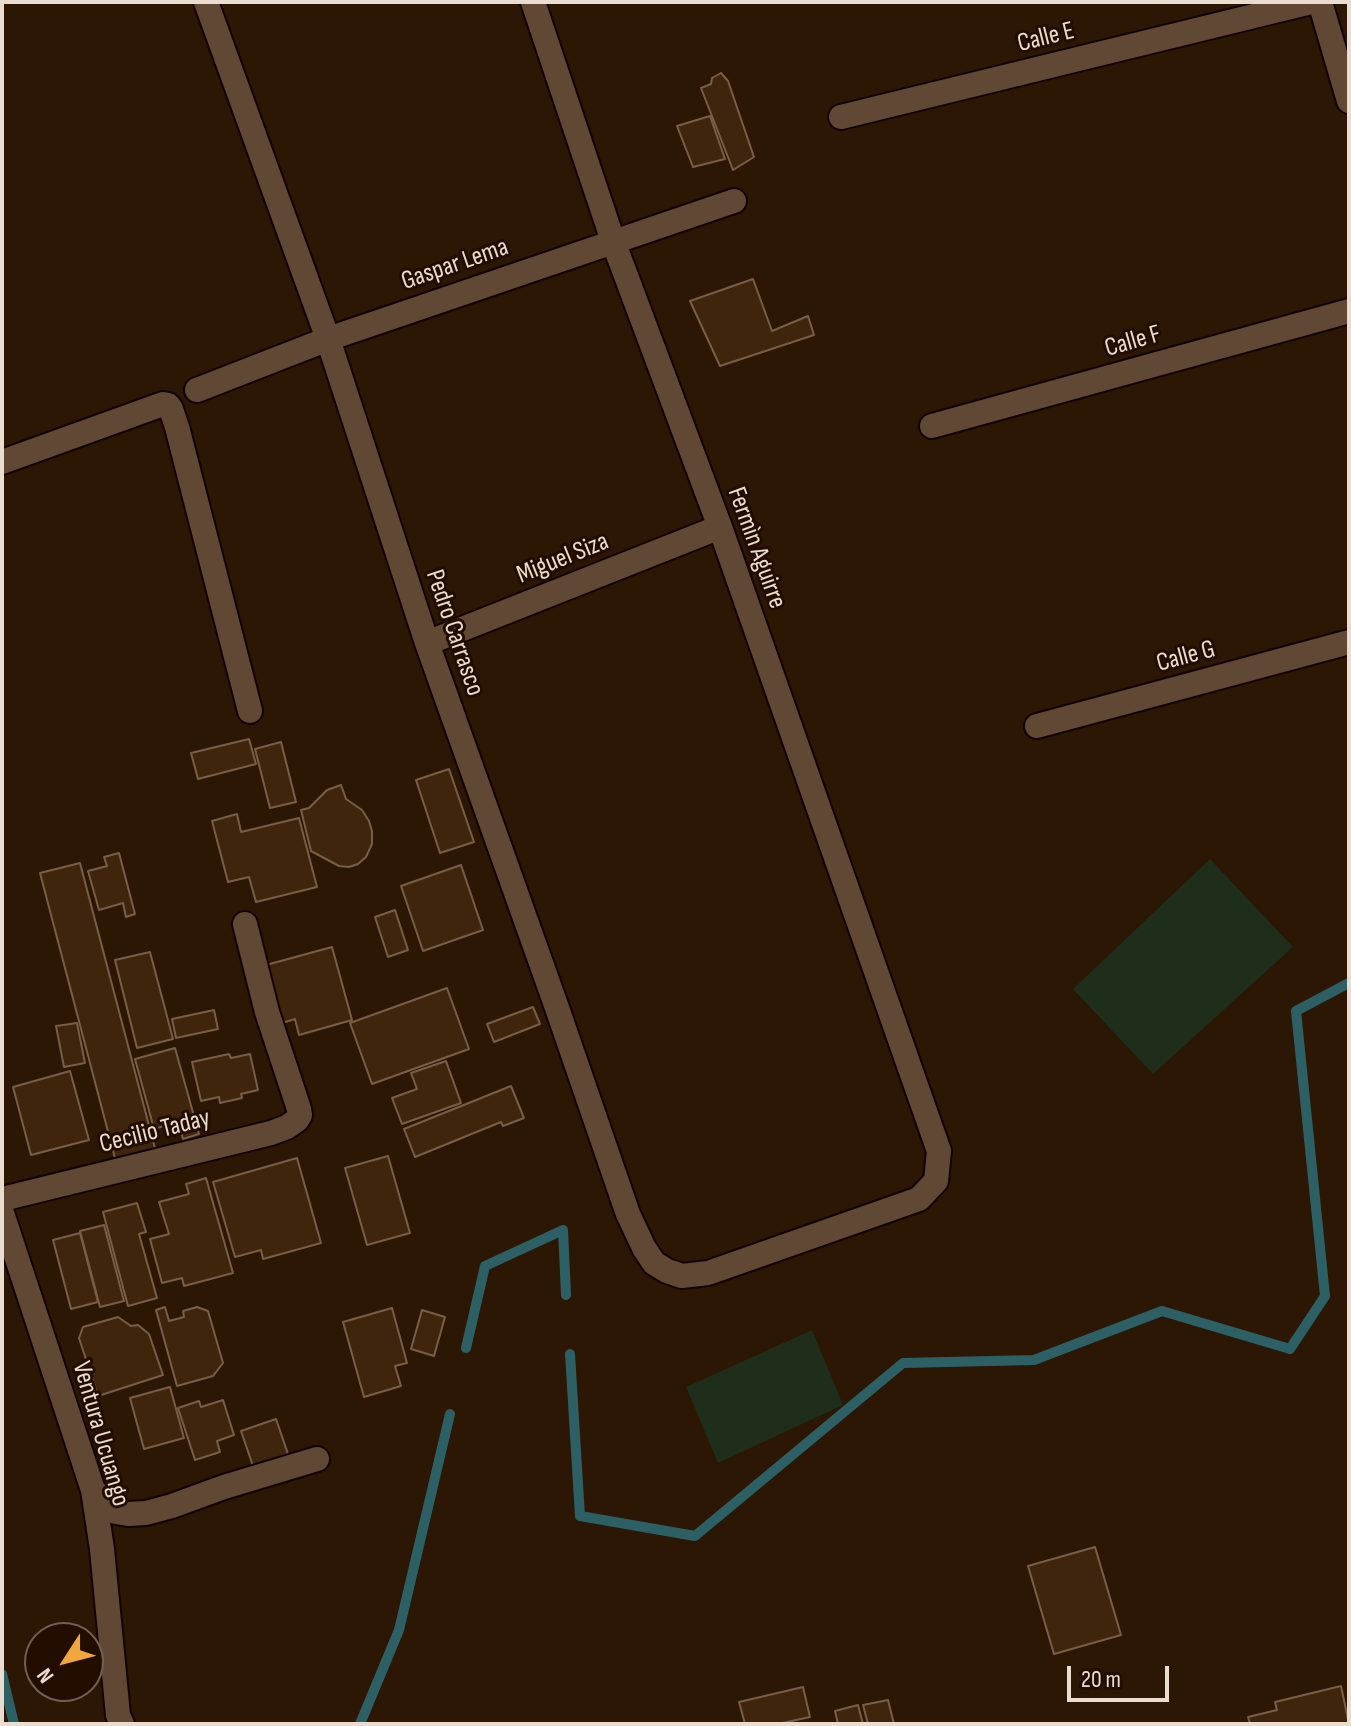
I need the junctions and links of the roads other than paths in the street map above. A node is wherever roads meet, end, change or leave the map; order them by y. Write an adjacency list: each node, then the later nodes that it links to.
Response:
1 (206, 2): 10 (street, Pedro Carrasco)
2 (533, 2): 8 (street, Fermìn Aguirre)
3 (1311, 2): 6 (street, Calle E)
4 (1320, 2): 5 (street)
5 (1349, 101)
6 (841, 117)
7 (734, 201): 8 (street, Gaspar Lema)
8 (613, 241): 10 (street, Gaspar Lema); 14 (street, Fermìn Aguirre)
9 (1349, 311): 12 (street, Calle F)
10 (328, 339): 11 (street, Gaspar Lema); 16 (street, Pedro Carrasco)
11 (197, 390)
12 (932, 426)
13 (2, 462): 17 (street)
14 (720, 527): 16 (street, Miguel Siza); 22 (street, Fermìn Aguirre)
15 (1349, 642): 18 (street, Calle G)
16 (427, 643): 22 (street, Pedro Carrasco)
17 (250, 711)
18 (1037, 726)
19 (245, 924): 20 (street, Cecilio Taday)
20 (2, 1199)
21 (2, 1213): 24 (street, Ventura Ucuango)
22 (667, 1271)
23 (317, 1459): 24 (street)
24 (93, 1490): 25 (street, Ventura Ucuango)
25 (122, 1724)

